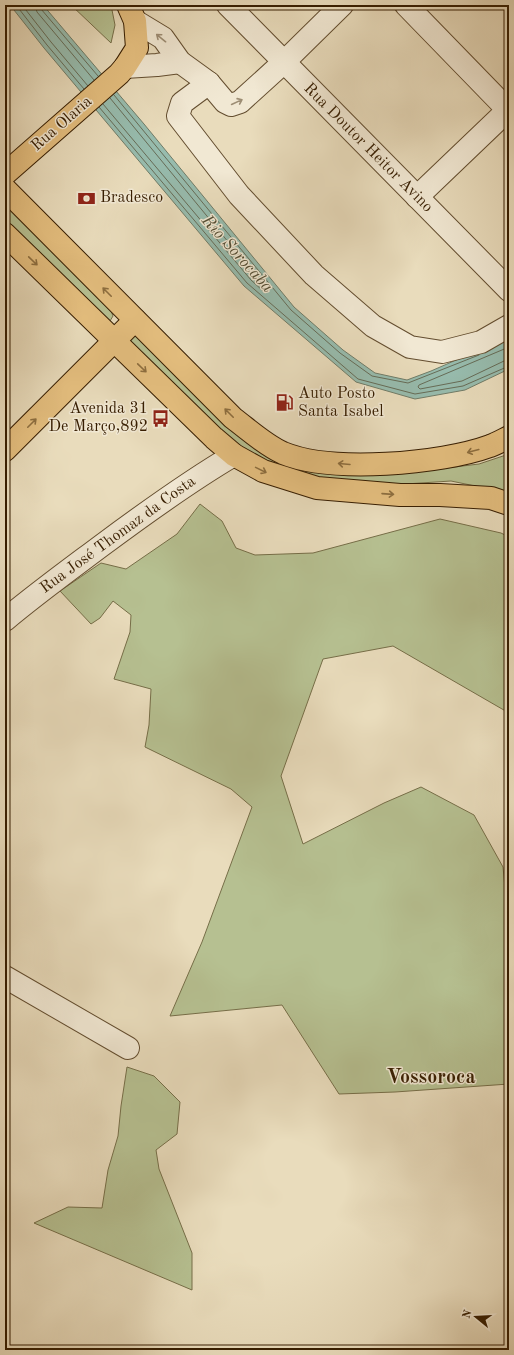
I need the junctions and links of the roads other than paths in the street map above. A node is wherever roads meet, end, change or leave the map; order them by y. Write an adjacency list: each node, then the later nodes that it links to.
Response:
1 (228, 5): 6 (street, Rua Doutor Heitor Avino)
2 (342, 5): 6 (street)
3 (406, 5): 9 (street)
4 (131, 13): 5 (street, one-way to 4); 7 (main road, Rua Olaria)
5 (180, 62): 7 (street); 8 (street)
6 (284, 62): 8 (street, one-way to 6); 12 (street, Rua Doutor Heitor Avino)
7 (122, 70): 10 (main road, Rua Olaria)
8 (209, 83): 16 (street)
9 (509, 110): 12 (street)
10 (5, 174)
11 (5, 189): 15 (main road, one-way to 11)
12 (417, 197): 14 (street, Rua Doutor Heitor Avino)
13 (5, 234): 17 (main road, one-way to 17)
14 (509, 290)
15 (135, 320): 17 (main road); 18 (main road, one-way to 15)
16 (509, 326)
17 (114, 340): 19 (main road, one-way to 17); 20 (main road, one-way to 20)
18 (509, 437)
19 (5, 450)
20 (234, 455): 21 (main road, one-way to 21); 22 (street, Rua José Thomaz da Costa)
21 (509, 504)
22 (5, 620)
23 (5, 977): 24 (street)
24 (128, 1048)

